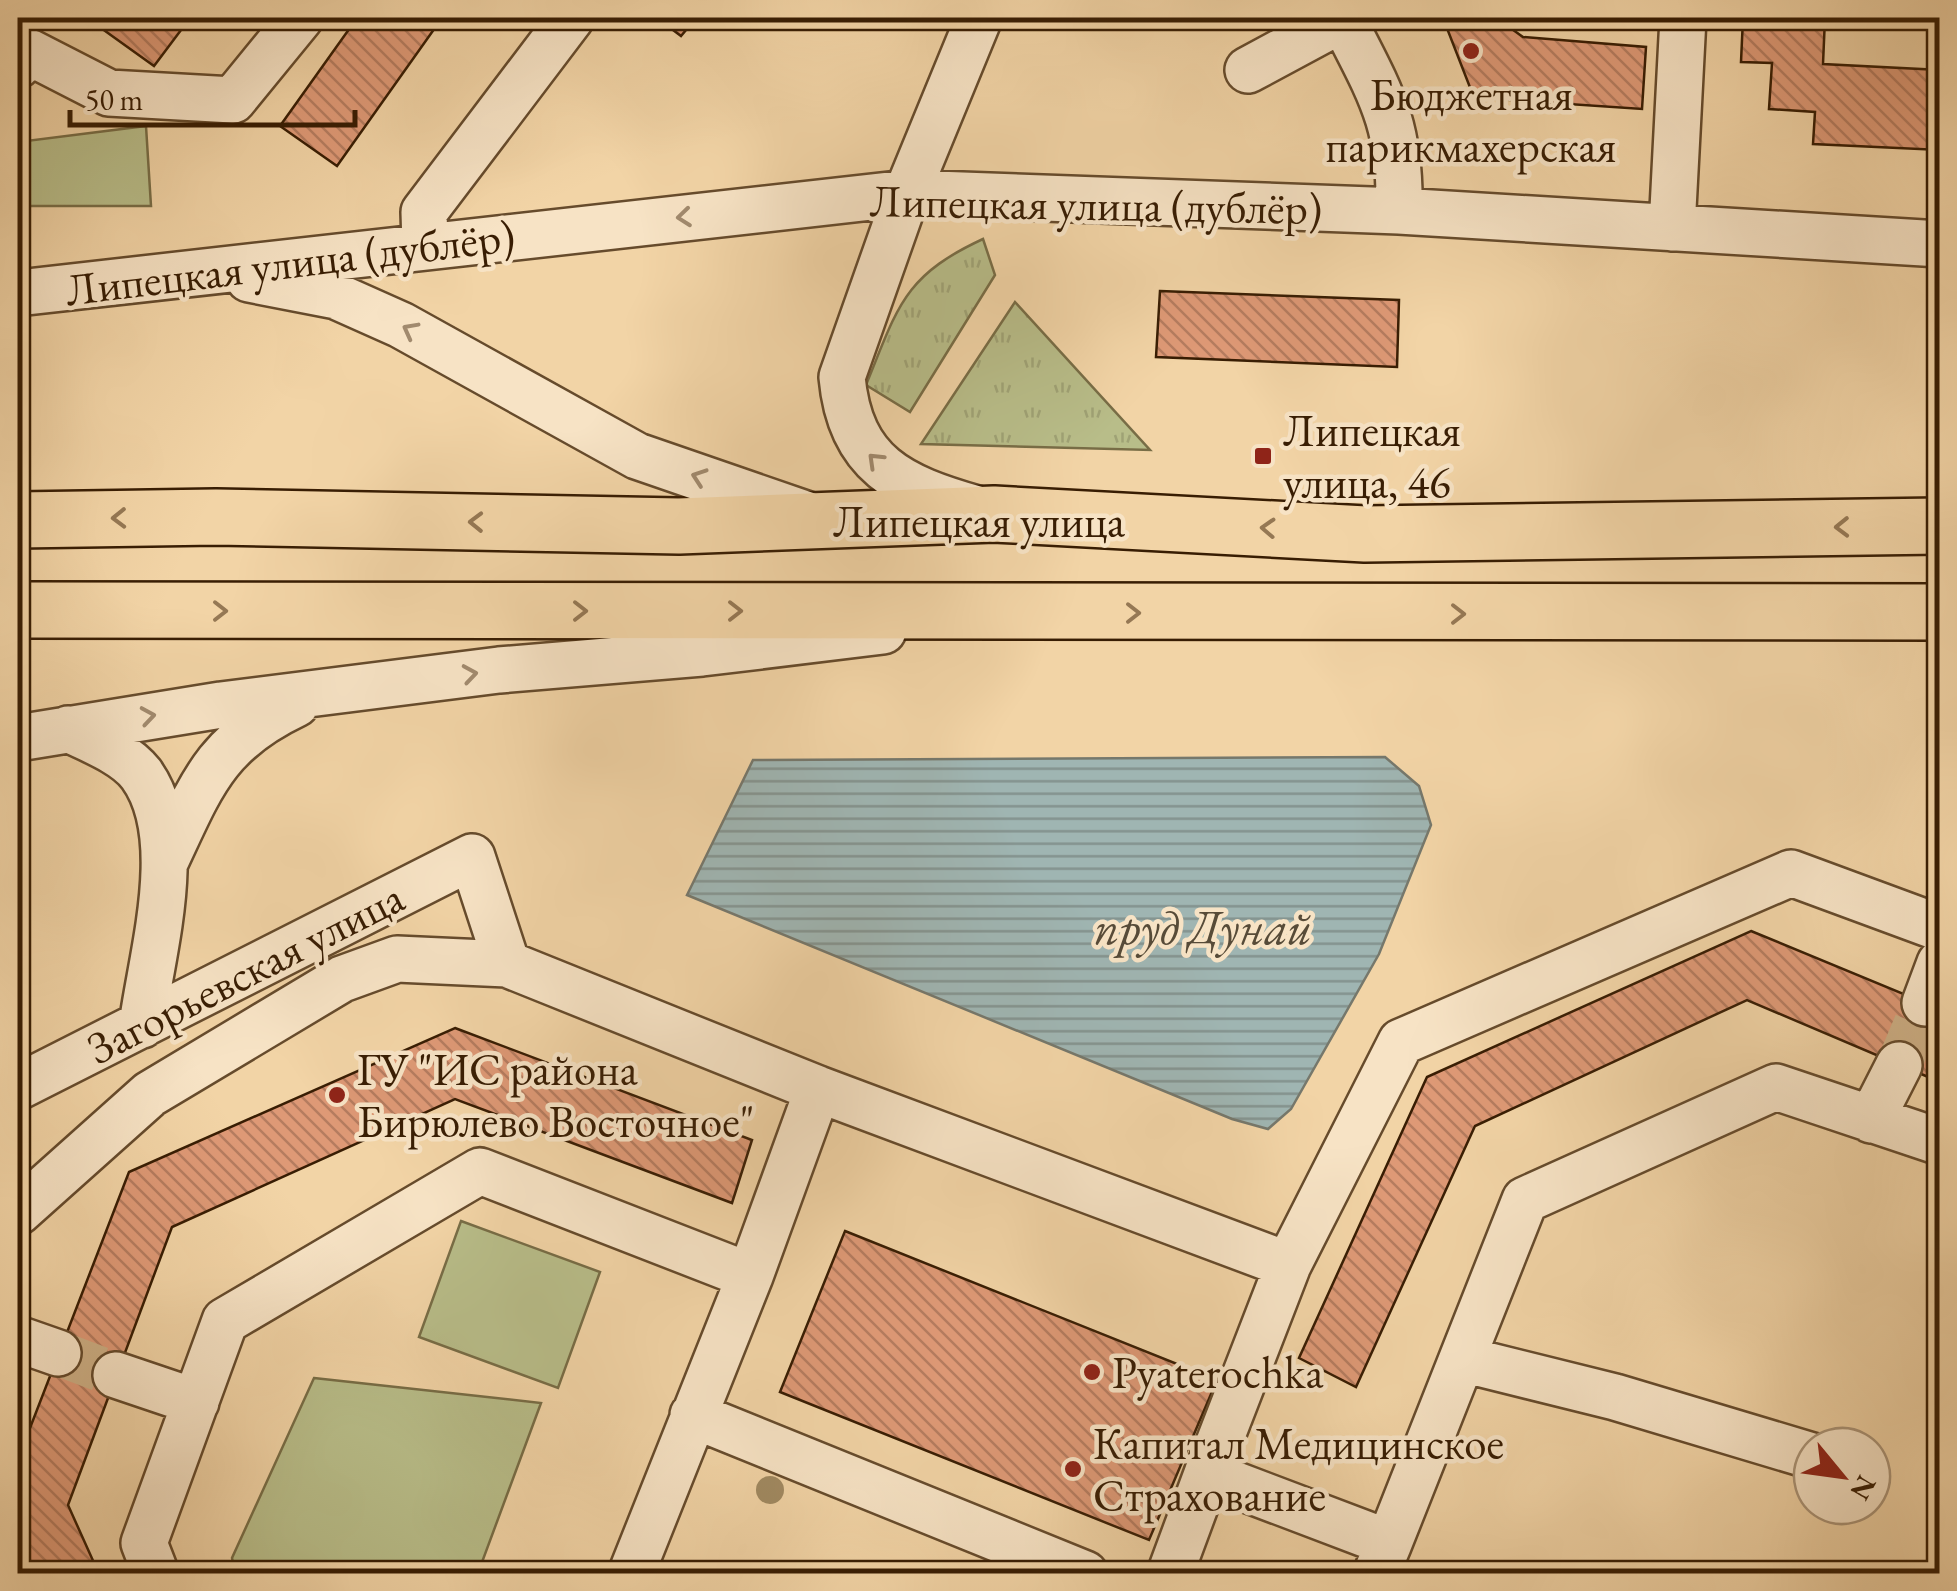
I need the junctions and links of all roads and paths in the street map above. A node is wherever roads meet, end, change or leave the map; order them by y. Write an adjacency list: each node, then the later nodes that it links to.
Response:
1 (300, 18): 6 (street)
2 (572, 18): 12 (street)
3 (979, 18): 8 (street)
4 (1343, 18): 7 (street); 9 (street)
5 (1683, 18): 10 (street)
6 (18, 66)
7 (1248, 70)
8 (907, 193): 9 (street, Липецкая улица (дублёр)); 12 (street, Липецкая улица (дублёр), one-way to 12); 15 (street, one-way to 8)
9 (1399, 211): 10 (street, Липецкая улица (дублёр))
10 (1672, 228): 11 (street, Липецкая улица (дублёр))
11 (1940, 244)
12 (425, 245): 13 (street, Липецкая улица (дублёр))
13 (137, 280): 14 (street, Липецкая улица (дублёр)); 17 (street, one-way to 13)
14 (18, 293)
15 (994, 514): 17 (main road, Липецкая улица); 18 (main road, Липецкая улица, one-way to 15)
16 (18, 520): 17 (main road, Липецкая улица, one-way to 16)
17 (824, 520)
18 (1940, 526)
19 (18, 610): 20 (main road, Липецкая улица, one-way to 20)
20 (1036, 612): 21 (main road, Липецкая улица, one-way to 21); 22 (street, one-way to 20)
21 (1940, 612)
22 (315, 695): 23 (street, one-way to 22); 25 (street)
23 (68, 729): 24 (street); 25 (street)
24 (18, 738)
25 (165, 862): 28 (street)
26 (1940, 928): 35 (street)
27 (507, 964): 28 (street, Загорьевская улица); 31 (street); 34 (street)
28 (142, 1025): 30 (street, Загорьевская улица)
29 (1898, 1065): 32 (street)
30 (18, 1087)
31 (818, 1088): 35 (street); 36 (street)
32 (1871, 1120): 33 (street); 37 (street)
33 (1940, 1142)
34 (18, 1212)
35 (1288, 1265): 42 (street)
36 (750, 1276): 39 (street); 40 (street)
37 (1462, 1359): 41 (street); 43 (street)
38 (116, 1375): 39 (street)
39 (196, 1402): 44 (street)
40 (693, 1416): 45 (street); 46 (street)
41 (1792, 1450)
42 (1208, 1474): 43 (street); 47 (street)
43 (1382, 1558)
44 (156, 1574)
45 (631, 1574)
46 (1085, 1574)
47 (1170, 1574)

